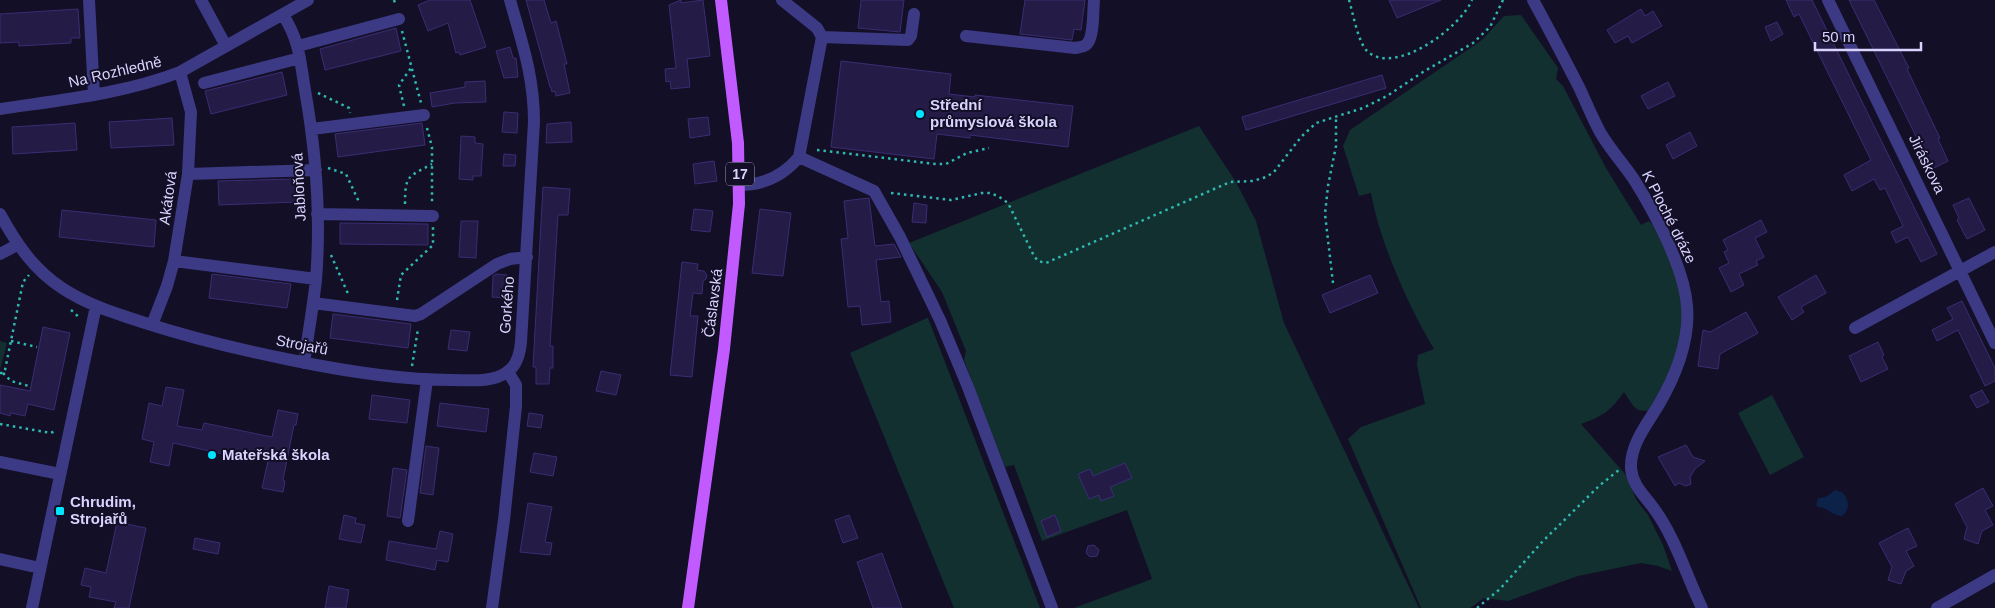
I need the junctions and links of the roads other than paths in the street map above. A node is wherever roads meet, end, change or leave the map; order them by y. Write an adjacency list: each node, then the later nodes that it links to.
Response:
1 (89, 0): 19 (street)
2 (201, 0): 15 (street)
3 (308, 0): 11 (street, Na Rozhledně)
4 (510, 0): 33 (street, Gorkého)
5 (721, 0): 26 (main road, Čáslavská / 17)
6 (782, 0): 14 (street)
7 (1094, 0): 13 (street)
8 (1534, 0): 55 (street, K Ploché dráze)
9 (1828, 0): 35 (street, Jiráskova)
10 (914, 14): 14 (street)
11 (283, 15): 15 (street, Na Rozhledně); 16 (street, Jabloňová)
12 (400, 20): 16 (street)
13 (966, 36)
14 (822, 37): 23 (street)
15 (226, 46): 17 (street, Na Rozhledně)
16 (299, 52): 18 (street); 22 (street, Jabloňová)
17 (180, 72): 19 (street, Na Rozhledně); 25 (street, Akátová)
18 (204, 83)
19 (94, 95): 20 (street, Na Rozhledně)
20 (0, 109)
21 (424, 115): 22 (street)
22 (312, 129): 24 (street, Jabloňová)
23 (800, 152): 26 (street); 54 (street)
24 (315, 167): 25 (street); 28 (street, Jabloňová)
25 (188, 174): 34 (street, Akátová)
26 (740, 186): 53 (main road, Čáslavská / 17)
27 (0, 214): 30 (street, Strojařů)
28 (317, 214): 29 (street); 36 (street, Jabloňová)
29 (433, 216)
30 (17, 245): 32 (street); 38 (street, Strojařů)
31 (1995, 252): 35 (street)
32 (0, 254)
33 (527, 257): 37 (street); 43 (street, Gorkého)
34 (174, 261): 36 (street); 39 (street, Akátová)
35 (1961, 271): 40 (street); 41 (street, Jiráskova)
36 (316, 279): 37 (street, Jabloňová)
37 (313, 303): 42 (street, Jabloňová)
38 (96, 306): 39 (street, Strojařů); 46 (street)
39 (152, 325): 42 (street, Strojařů)
40 (1855, 328)
41 (1995, 343)
42 (304, 363): 44 (street, Strojařů)
43 (508, 372): 44 (street, Strojařů); 52 (street)
44 (428, 380): 47 (street)
45 (0, 462): 46 (street)
46 (60, 474): 49 (street)
47 (408, 521)
48 (0, 559): 49 (street)
49 (40, 568): 51 (street)
50 (1995, 575): 56 (street)
51 (32, 608)
52 (492, 608)
53 (688, 608)
54 (1052, 608)
55 (1702, 608)
56 (1937, 608)

